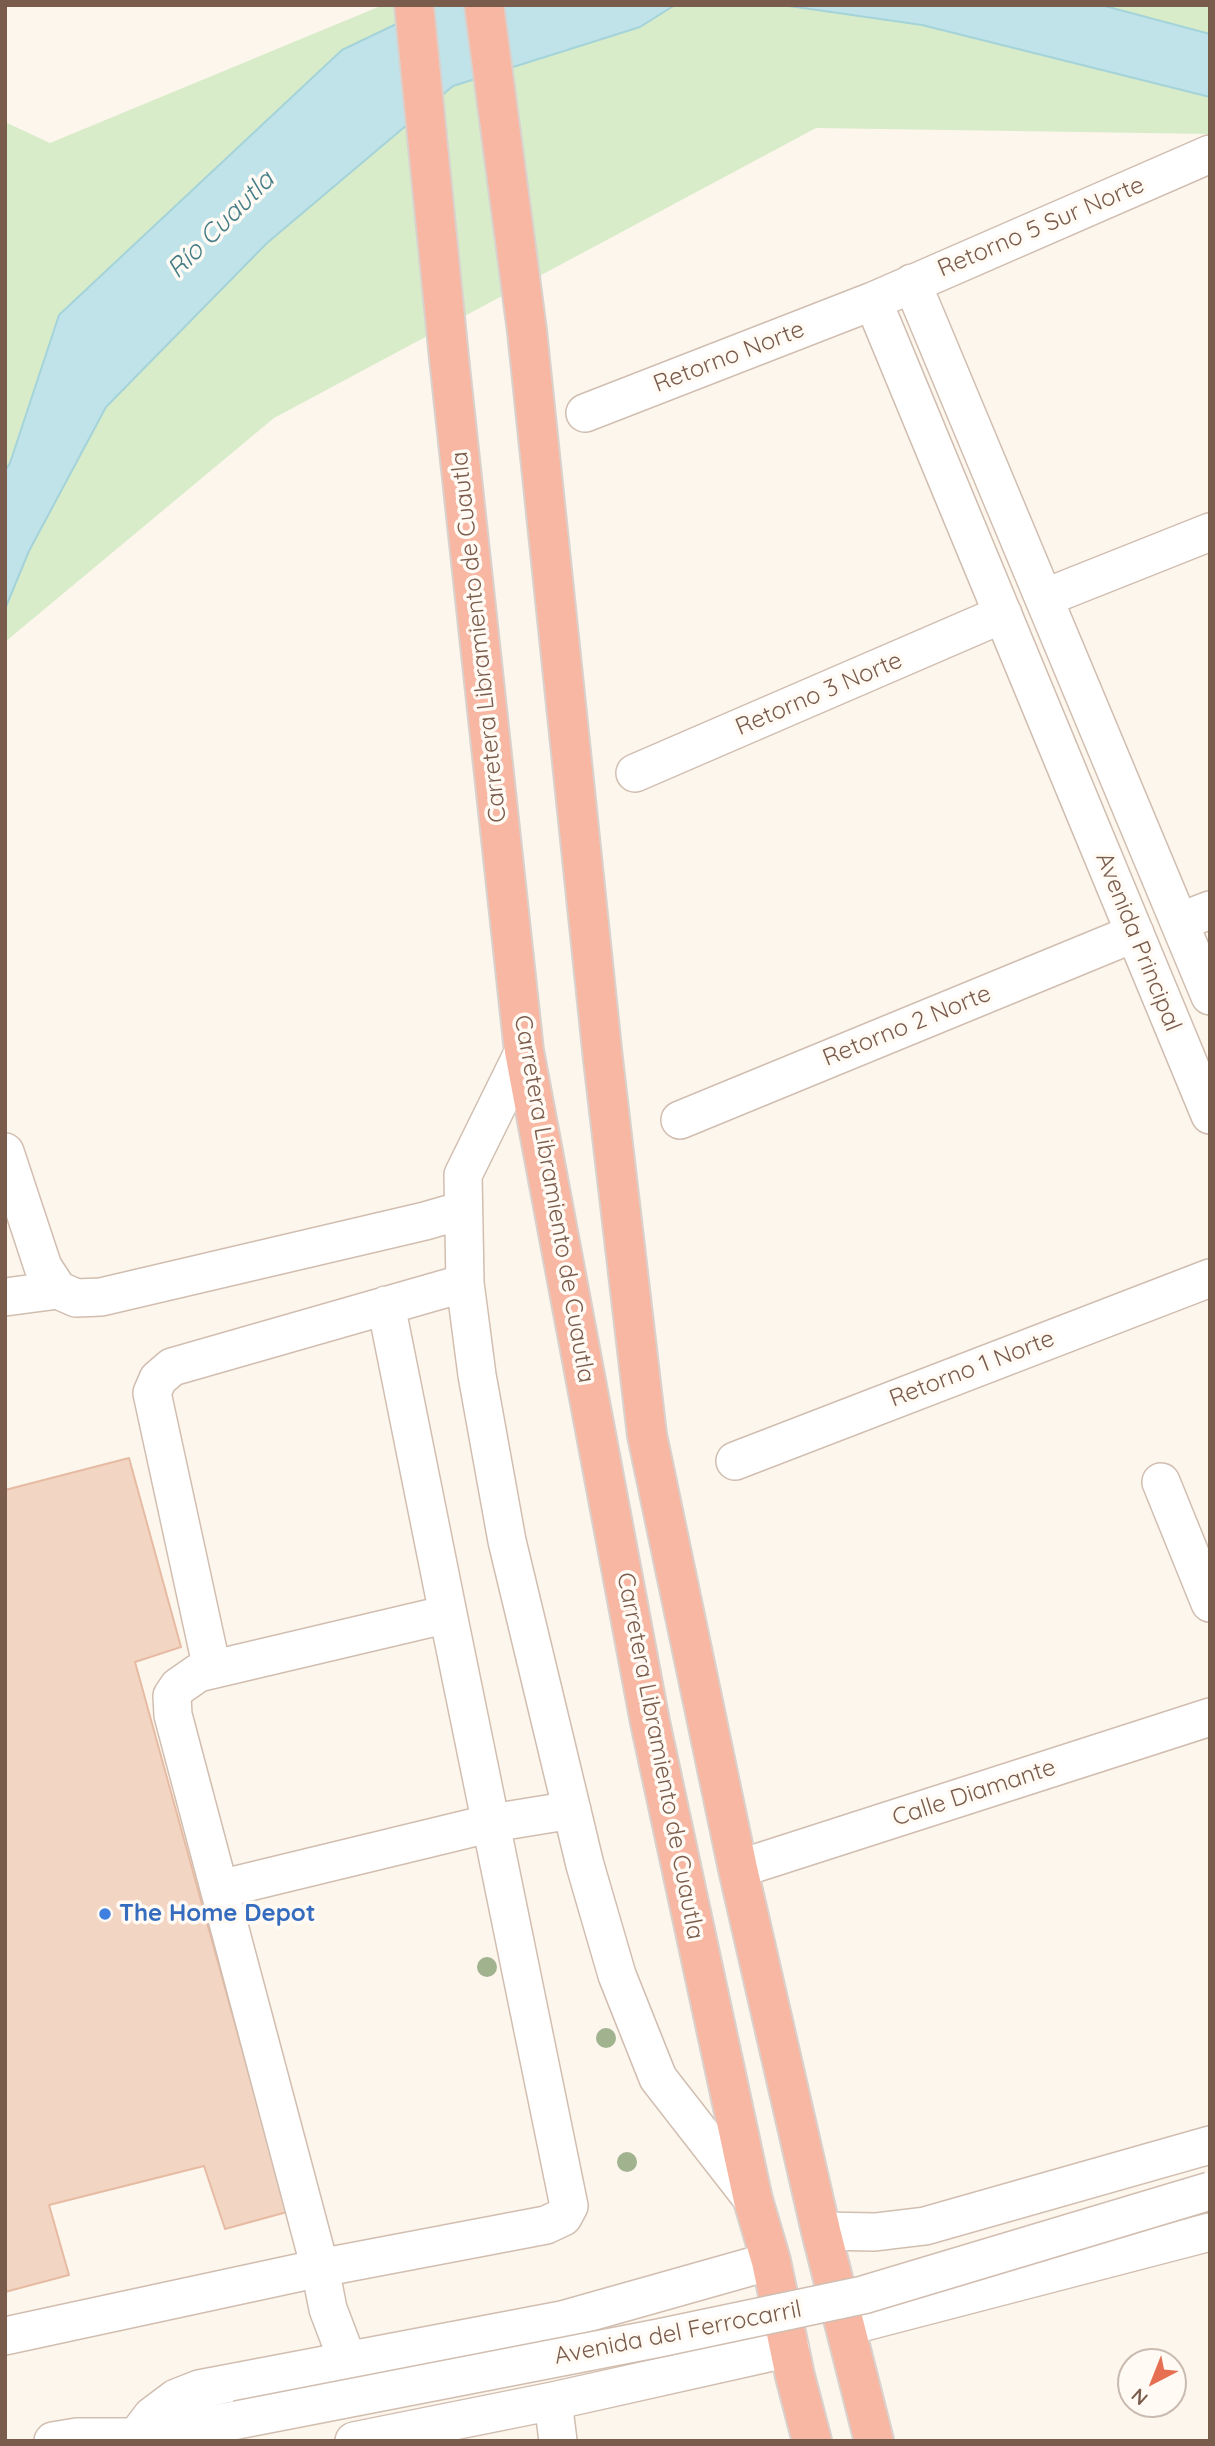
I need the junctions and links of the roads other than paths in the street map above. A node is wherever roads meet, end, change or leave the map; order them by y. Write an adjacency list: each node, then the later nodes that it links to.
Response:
1 (414, 5): 18 (highway, Carretera Libramiento de Cuautla)
2 (484, 5): 36 (highway, Carretera Libramiento de Cuautla)
3 (1210, 154): 4 (street, Retorno 5 Sur Norte)
4 (912, 282): 5 (street, Retorno 5 Sur Norte); 7 (street, Avenida Principal)
5 (873, 301): 6 (street, Retorno Norte); 8 (street, Avenida Principal)
6 (585, 413)
7 (978, 440): 8 (street); 10 (street, Avenida Principal)
8 (938, 459): 11 (street, Avenida Principal)
9 (1210, 533): 10 (street)
10 (1044, 598): 12 (street, Avenida Principal)
11 (1003, 614): 13 (street, Avenida Principal); 14 (street, Retorno 3 Norte)
12 (1108, 752): 13 (street); 15 (street, Avenida Principal)
13 (1067, 770): 16 (street, Avenida Principal)
14 (635, 773)
15 (1194, 916): 17 (street, Avenida Principal)
16 (1135, 933): 19 (street, Avenida Principal); 20 (street, Retorno 2 Norte)
17 (1210, 996)
18 (524, 1051): 22 (street); 40 (highway, Carretera Libramiento de Cuautla)
19 (1210, 1115)
20 (680, 1120)
21 (5, 1152): 25 (street)
22 (463, 1210): 24 (street); 25 (street)
23 (1210, 1278): 28 (street, Retorno 1 Norte)
24 (465, 1283): 27 (street); 34 (street)
25 (58, 1290): 26 (street)
26 (5, 1297)
27 (386, 1305): 31 (street); 32 (street)
28 (735, 1461)
29 (1161, 1482): 30 (street)
30 (1210, 1603)
31 (448, 1614): 32 (street); 35 (street)
32 (212, 1670): 37 (street)
33 (1210, 1717): 36 (street, Calle Diamante)
34 (572, 1810): 35 (street); 40 (street)
35 (492, 1823): 37 (street); 44 (street)
36 (737, 1869): 41 (highway, Carretera Libramiento de Cuautla)
37 (220, 1889): 44 (street)
38 (1210, 2145): 41 (street)
39 (1210, 2191): 50 (street, Avenida del Ferrocarril, bridge)
40 (753, 2200): 43 (highway, Carretera Libramiento de Cuautla)
41 (821, 2231): 45 (highway, Carretera Libramiento de Cuautla)
42 (1210, 2232): 45 (street)
43 (771, 2261): 47 (street, Avenida del Ferrocarril); 48 (highway, Carretera Libramiento de Cuautla)
44 (320, 2268): 46 (street); 47 (street)
45 (845, 2327): 56 (highway); 57 (highway)
46 (5, 2336)
47 (347, 2359): 50 (street, Avenida del Ferrocarril)
48 (792, 2362): 49 (street, Avenida del Ferrocarril); 54 (highway); 55 (highway)
49 (553, 2401): 52 (street, Avenida del Ferrocarril); 53 (street)
50 (138, 2439): 51 (street, Avenida del Ferrocarril)
51 (69, 2440)
52 (367, 2440)
53 (558, 2441)
54 (798, 2441)
55 (812, 2441)
56 (874, 2441)
57 (890, 2441)

